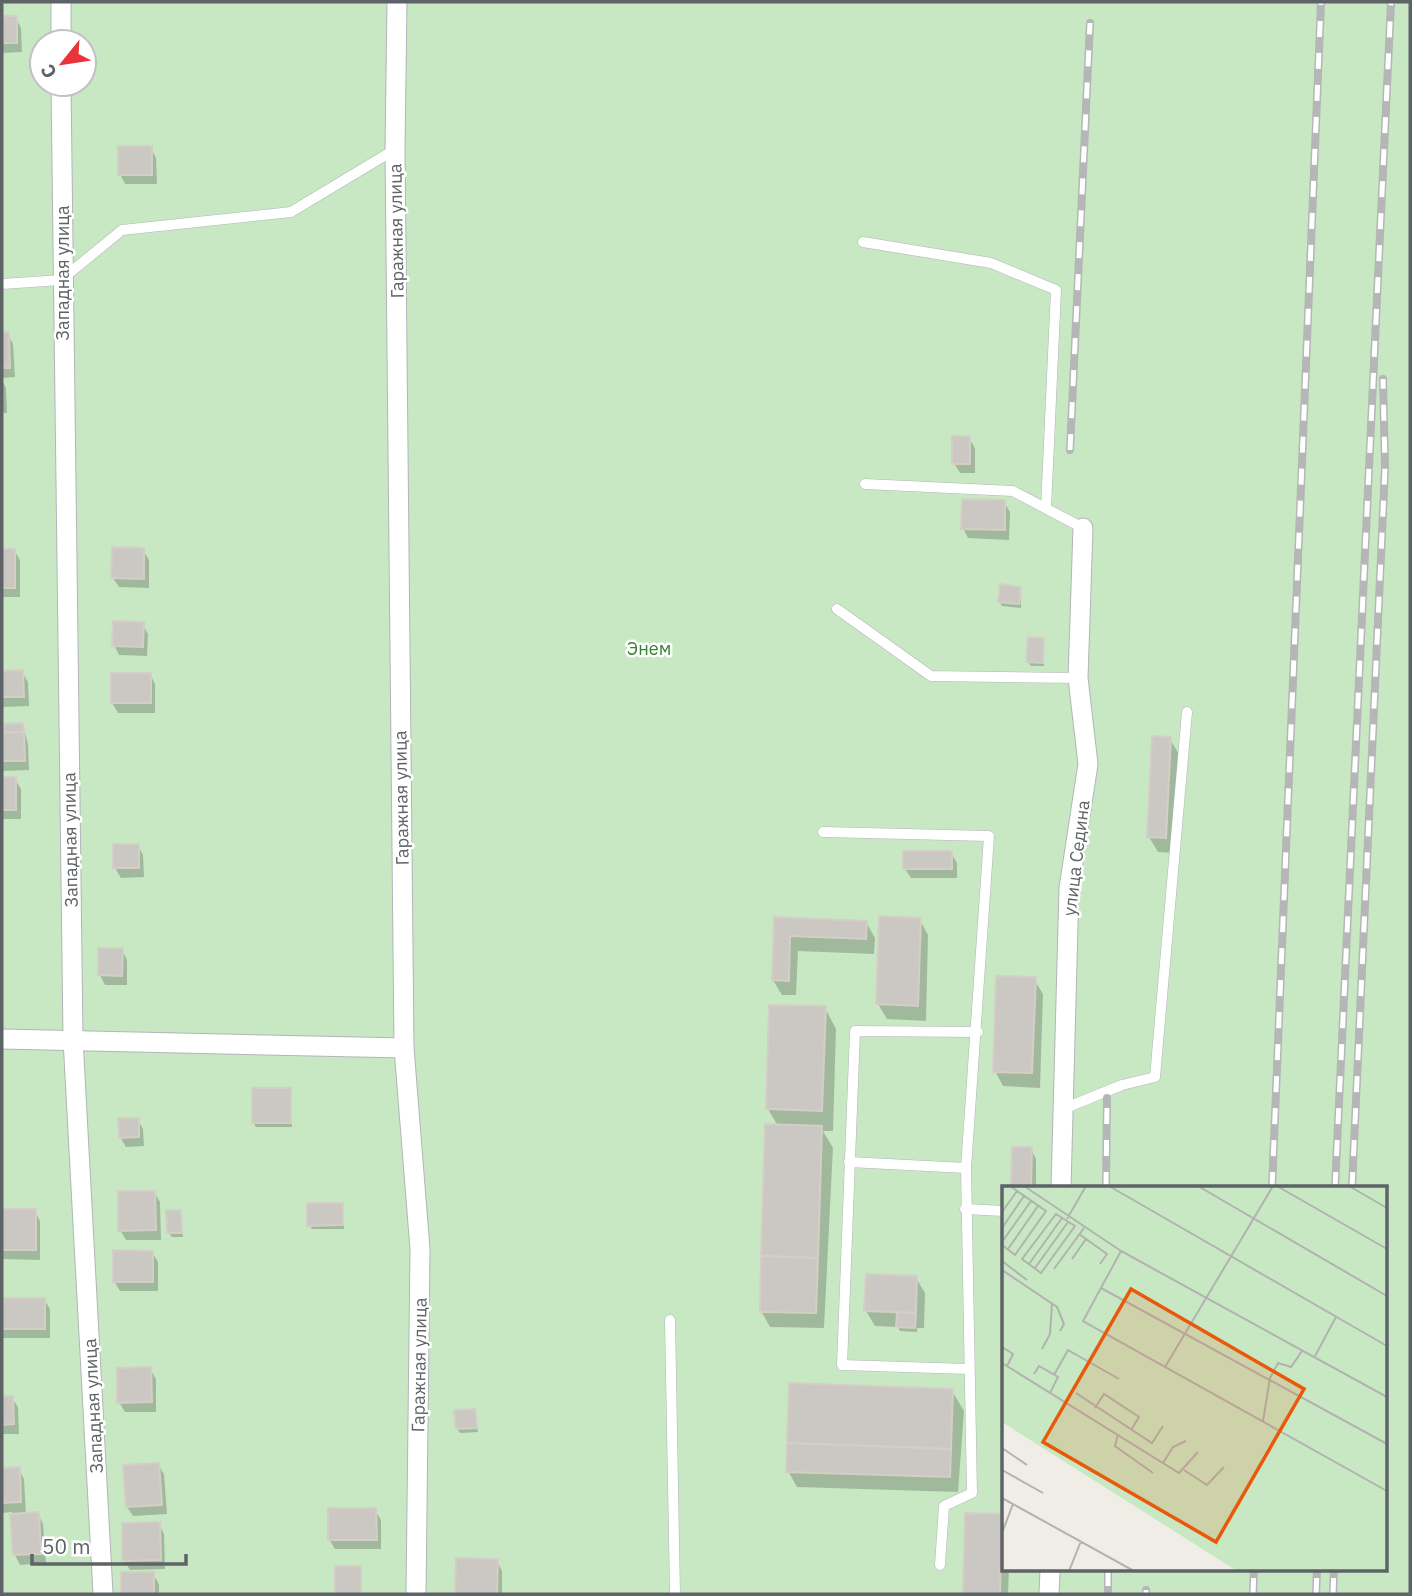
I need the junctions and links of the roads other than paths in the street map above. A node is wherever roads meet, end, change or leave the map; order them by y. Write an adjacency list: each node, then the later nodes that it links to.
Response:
1 (61, 2): 3 (street)
2 (397, 2): 5 (street, Гаражная улица)
3 (61, 28)
4 (61, 98): 7 (street, Западная улица)
5 (395, 150): 7 (lane); 19 (street, Гаражная улица)
6 (863, 242): 10 (lane)
7 (61, 280): 8 (lane); 18 (street, Западная улица)
8 (2, 284)
9 (865, 484): 10 (lane)
10 (1046, 508): 11 (lane)
11 (1083, 528): 13 (street, улица Седина)
12 (837, 609): 13 (lane)
13 (1078, 678): 20 (street, улица Седина)
14 (1187, 712): 20 (lane)
15 (823, 832): 16 (lane)
16 (978, 1032): 21 (lane); 22 (lane)
17 (2, 1039): 18 (street)
18 (73, 1039): 19 (street); 30 (street, Западная улица)
19 (404, 1048): 31 (street, Гаражная улица)
20 (1063, 1109): 23 (street, улица Седина)
21 (849, 1162): 22 (lane); 27 (lane)
22 (966, 1168): 24 (lane)
23 (1060, 1186)
24 (965, 1209): 25 (lane); 27 (lane)
25 (1002, 1211)
26 (670, 1320): 32 (lane)
27 (968, 1369): 28 (lane)
28 (940, 1565)
29 (1050, 1572): 33 (street)
30 (103, 1594)
31 (416, 1594)
32 (675, 1594)
33 (1049, 1594)

